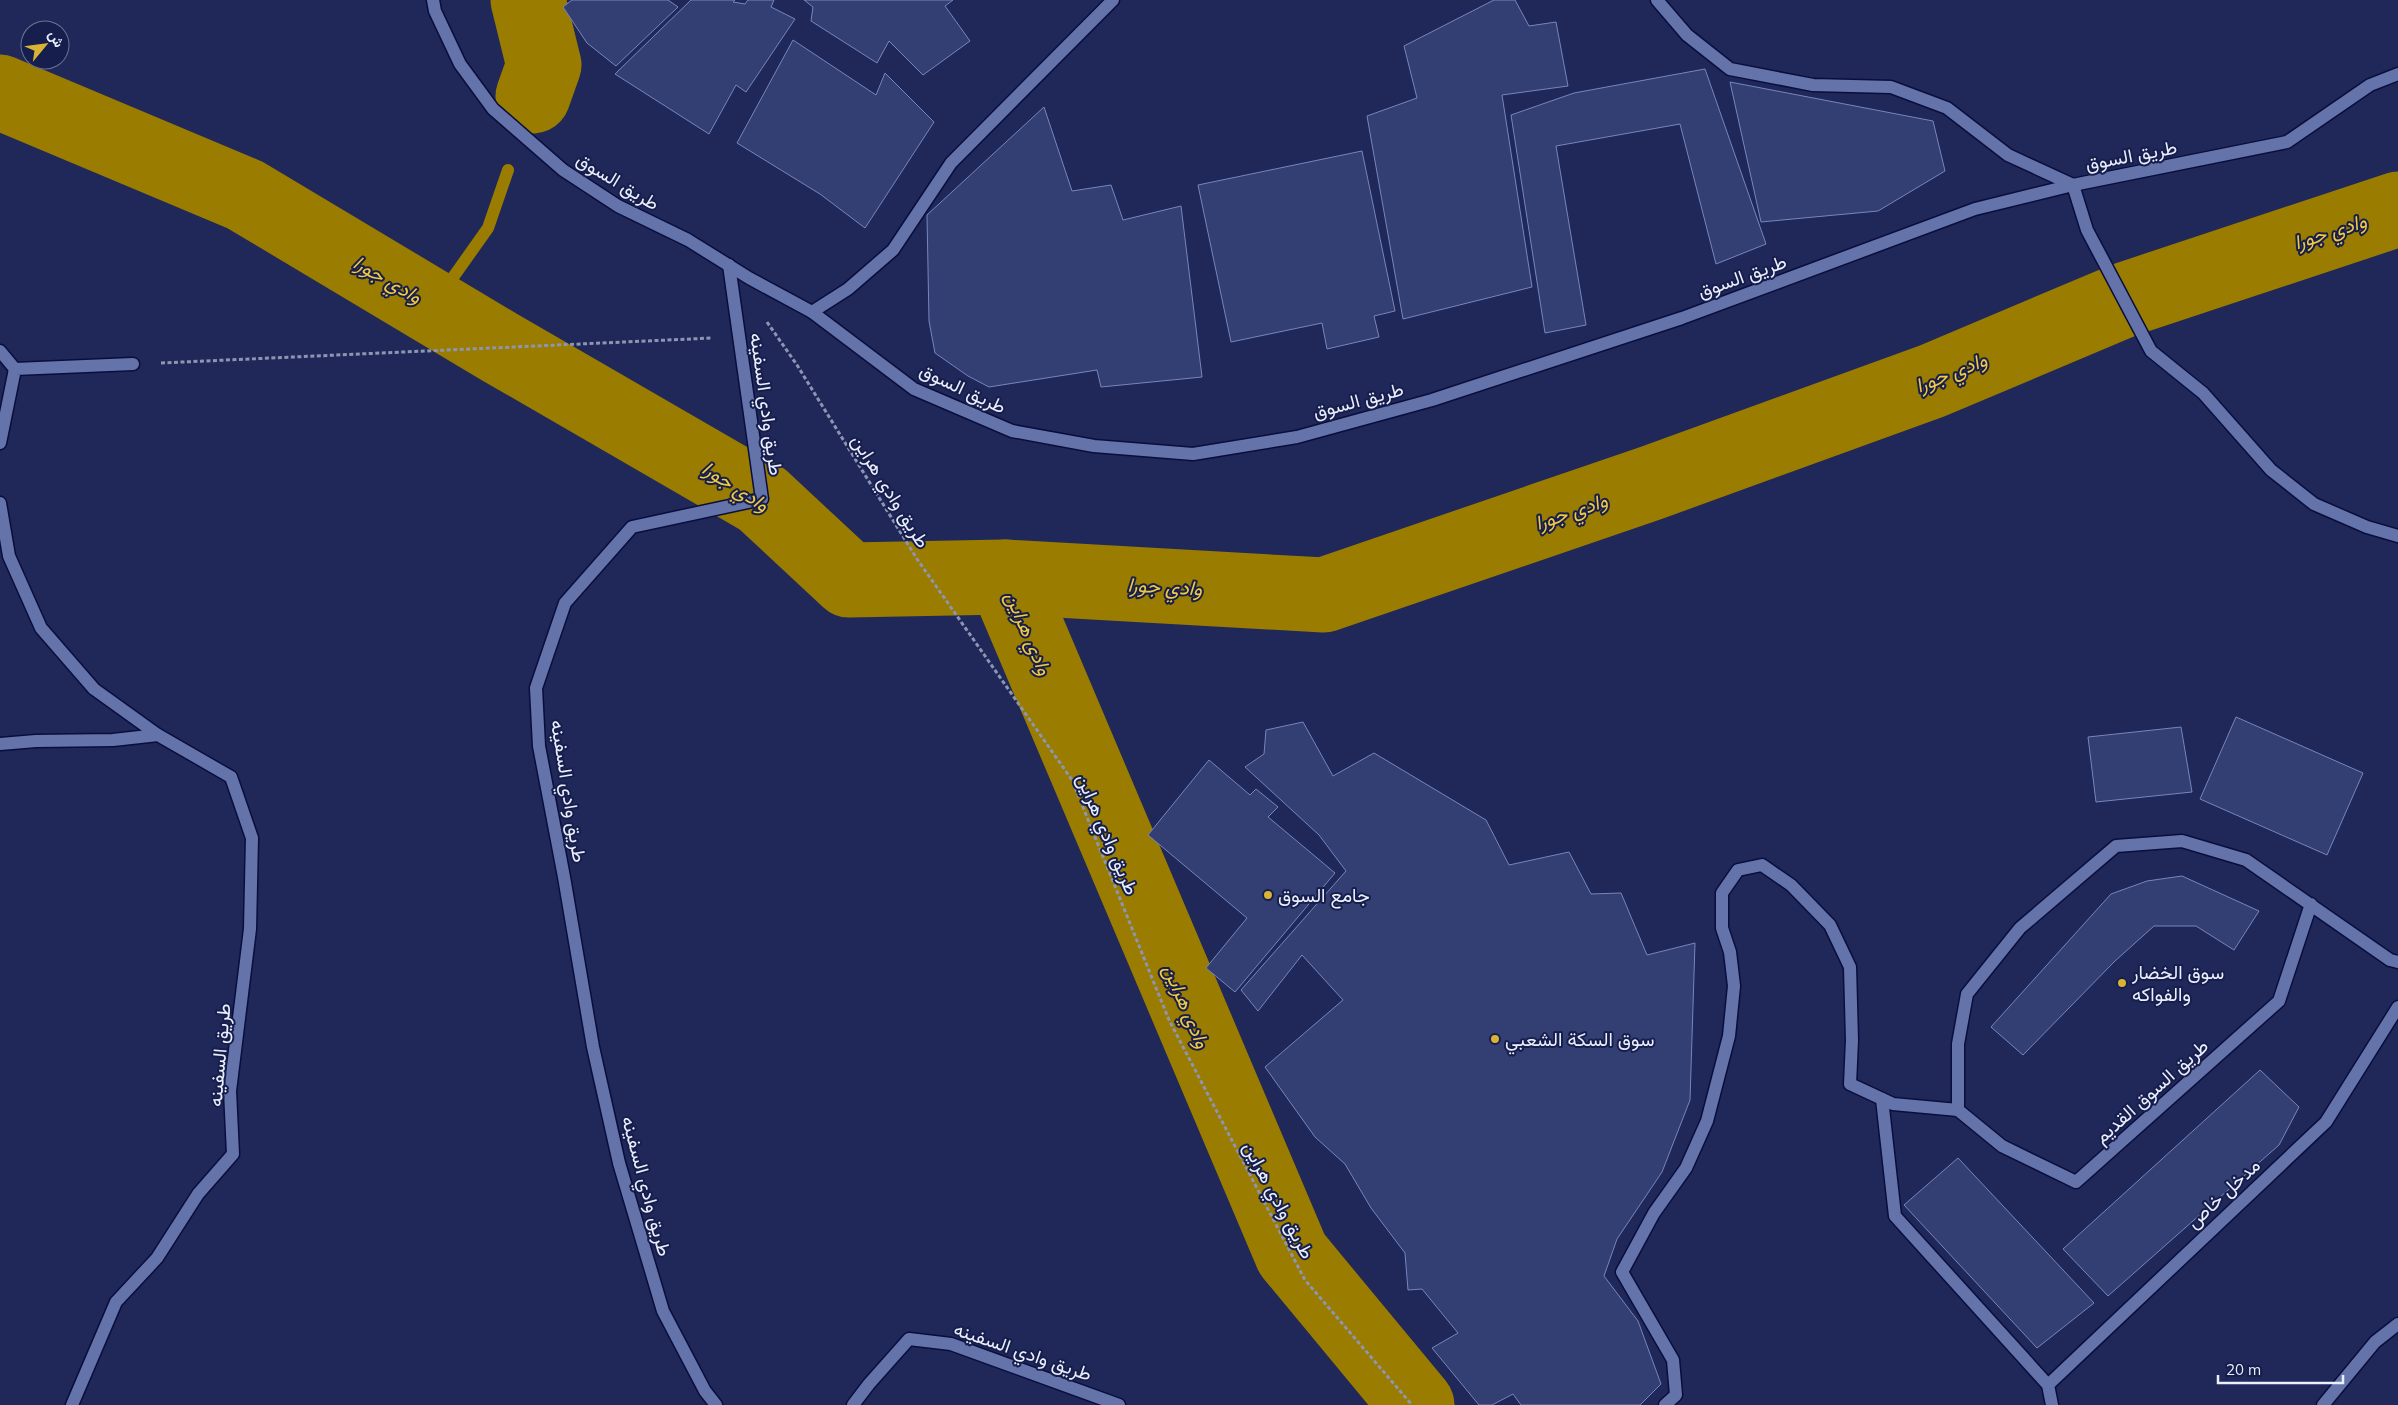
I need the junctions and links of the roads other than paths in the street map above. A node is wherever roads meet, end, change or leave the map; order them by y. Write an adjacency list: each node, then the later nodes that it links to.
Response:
1 (433, 0): 6 (street, طريق السوق)
2 (1113, 0): 7 (street)
3 (1657, 0): 5 (street)
4 (2398, 74): 5 (street, طريق السوق)
5 (2073, 185): 7 (street, طريق السوق); 13 (street)
6 (729, 265): 7 (street, طريق السوق); 24 (street, طريق وادي السفينه)
7 (812, 312)
8 (0, 351): 10 (street)
9 (133, 364): 10 (street)
10 (15, 369): 11 (street)
11 (0, 443)
12 (0, 503): 14 (street, طريق السفينه)
13 (2398, 536)
14 (158, 735): 15 (street); 23 (street, طريق السفينه)
15 (0, 744)
16 (2311, 904): 17 (street); 20 (street, طريق السوق القديم); 20 (street)
17 (2398, 962)
18 (2398, 1007): 22 (street, مدخل خاص)
19 (1882, 1099): 20 (street); 22 (street); 27 (street)
20 (1958, 1110)
21 (2398, 1324): 29 (street)
22 (2048, 1385): 28 (street)
23 (72, 1405)
24 (716, 1405)
25 (854, 1405): 26 (street, طريق وادي السفينه)
26 (1119, 1405)
27 (1665, 1405)
28 (2052, 1405)
29 (2323, 1405)

